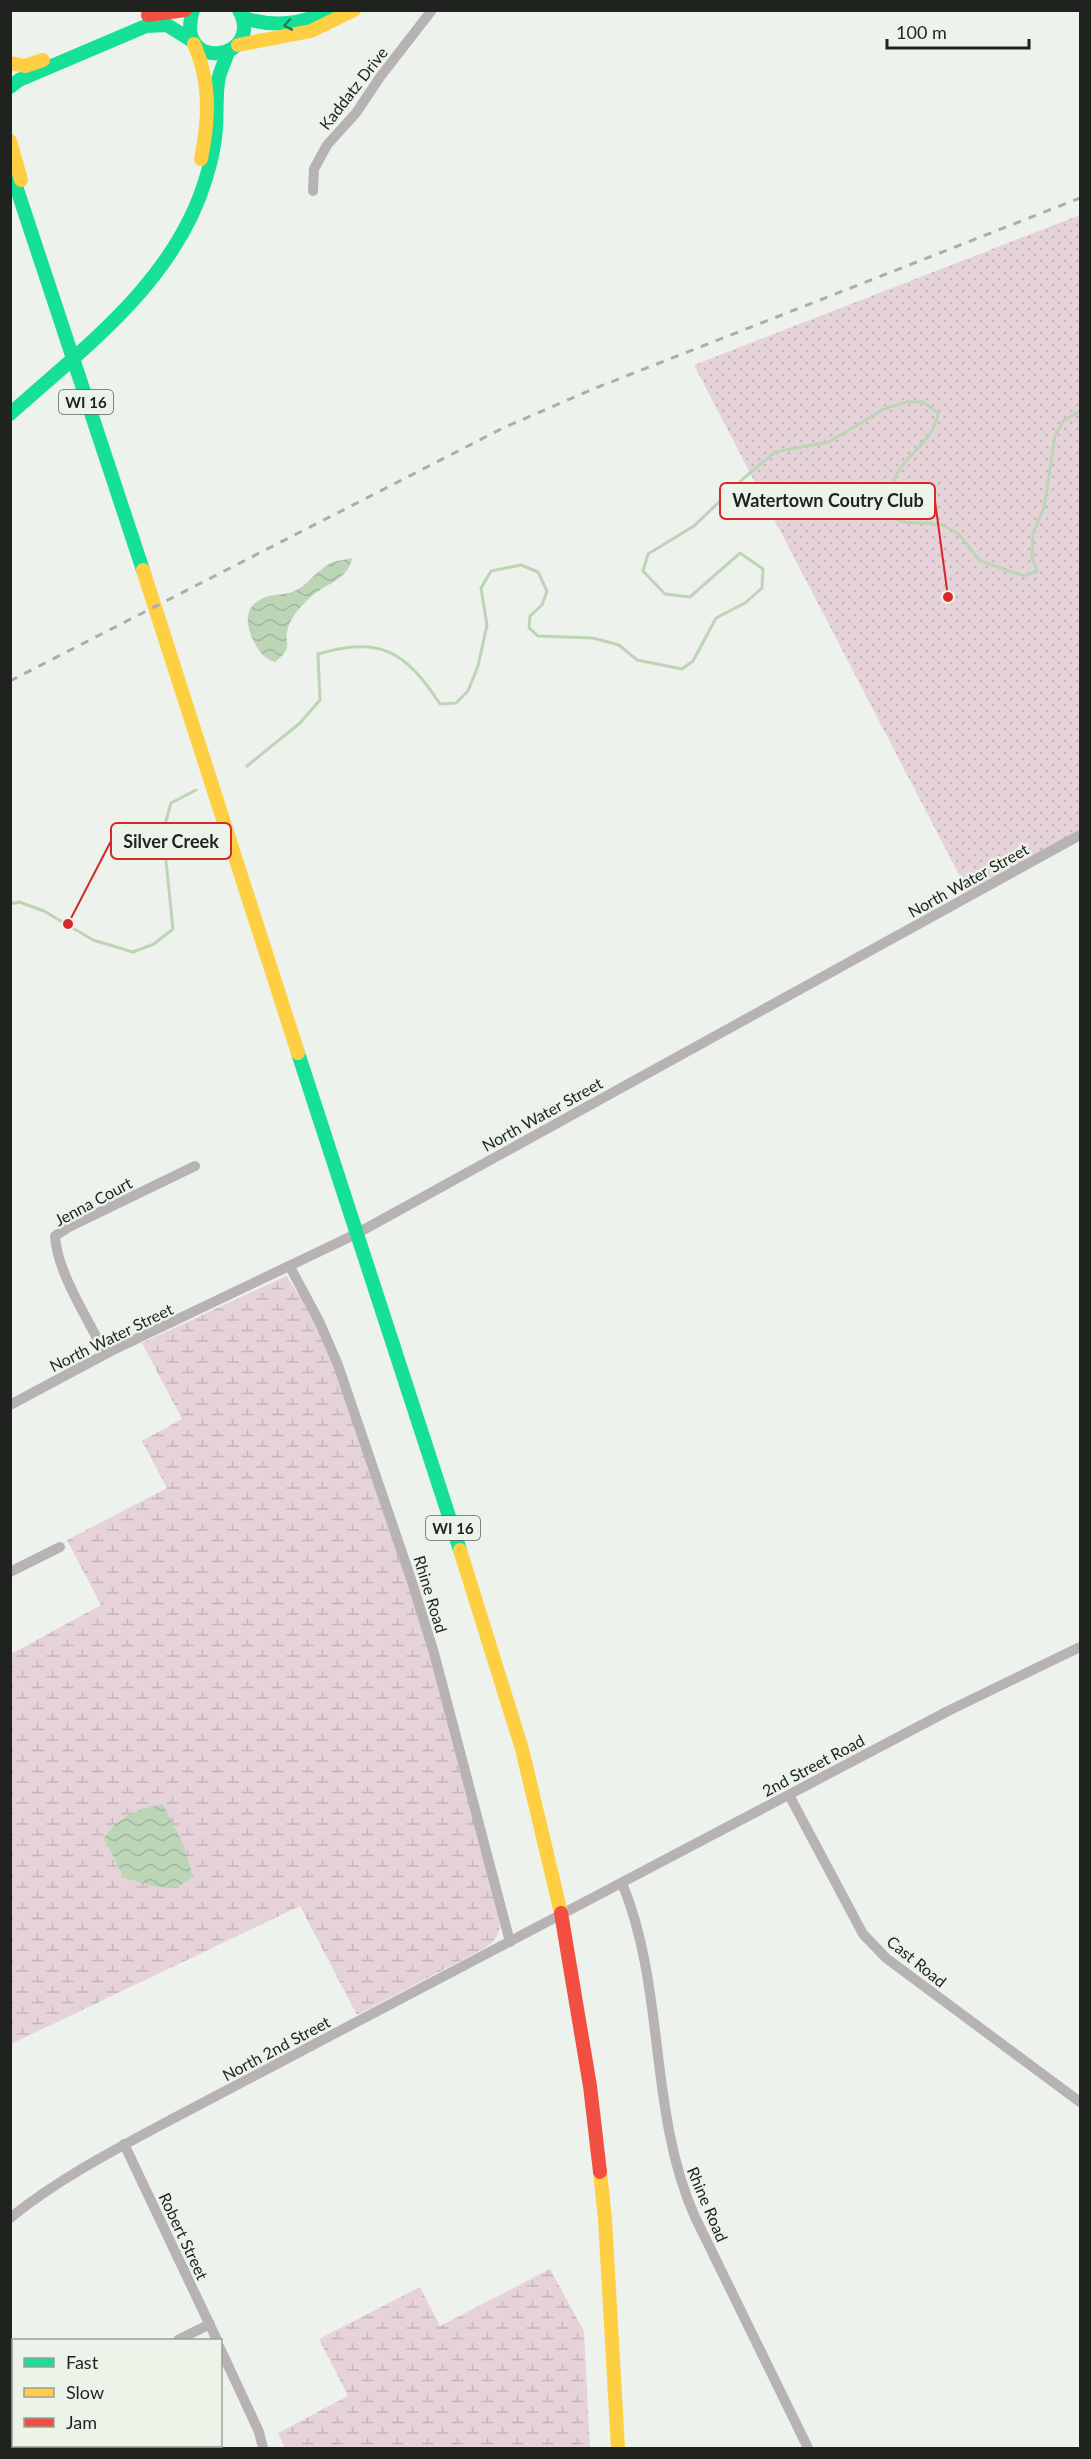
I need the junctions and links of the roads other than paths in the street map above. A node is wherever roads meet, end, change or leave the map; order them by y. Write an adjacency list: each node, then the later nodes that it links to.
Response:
1 (185, 10): 9 (main road)
2 (193, 10): 7 (main road)
3 (331, 10): 6 (main road, one-way to 6)
4 (354, 10): 8 (main road)
5 (432, 10): 13 (street, Kaddatz Drive)
6 (242, 14): 8 (main road)
7 (193, 42): 8 (main road); 10 (main road); 15 (main road)
8 (233, 48): 15 (main road)
9 (10, 63)
10 (10, 87)
11 (10, 141): 14 (main road, WI 16)
12 (10, 168): 14 (main road, WI 16)
13 (313, 191)
14 (30, 225): 21 (main road, WI 16)
15 (182, 229): 16 (main road)
16 (52, 377): 17 (main road); 18 (main road)
17 (10, 405)
18 (10, 414)
19 (1080, 835): 21 (street, North Water Street)
20 (195, 1166): 23 (street, Jenna Court)
21 (356, 1234): 22 (street, North Water Street); 30 (main road, WI 16)
22 (290, 1267): 23 (street, North Water Street); 31 (street, Rhine Road)
23 (105, 1354): 24 (street, North Water Street)
24 (10, 1405)
25 (60, 1547): 26 (street)
26 (10, 1572)
27 (1080, 1647): 28 (street, 2nd Street Road)
28 (789, 1795): 29 (street, 2nd Street Road); 32 (street, Cast Road)
29 (622, 1883): 30 (street, 2nd Street Road); 41 (street, Rhine Road)
30 (561, 1914): 31 (street, North 2nd Street); 40 (main road, WI 16)
31 (510, 1942): 33 (street, North 2nd Street)
32 (1080, 2102)
33 (124, 2144): 34 (street, North 2nd Street); 35 (street, Robert Street)
34 (10, 2218)
35 (210, 2324): 36 (street); 37 (street, Robert Street)
36 (180, 2339)
37 (217, 2339)
38 (222, 2352): 39 (street)
39 (263, 2448)
40 (618, 2448)
41 (808, 2448)

